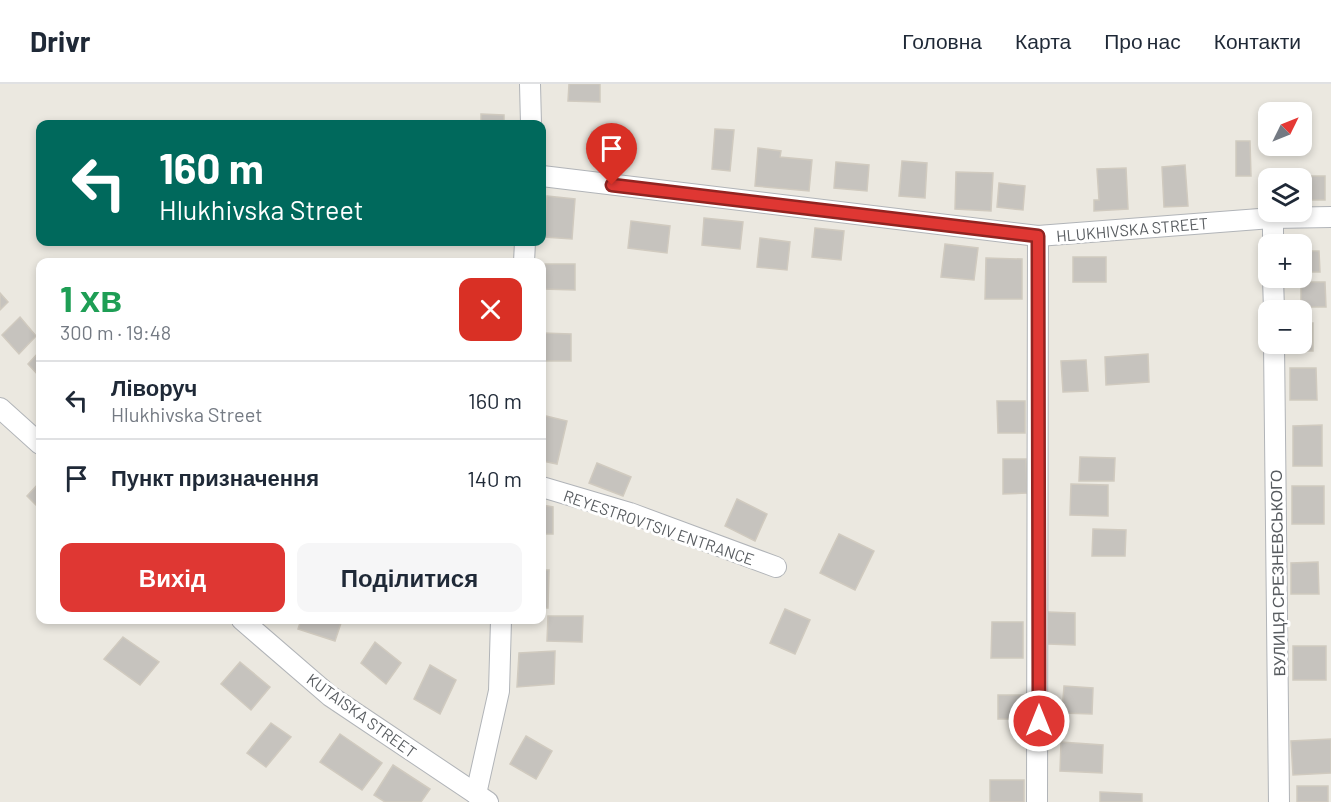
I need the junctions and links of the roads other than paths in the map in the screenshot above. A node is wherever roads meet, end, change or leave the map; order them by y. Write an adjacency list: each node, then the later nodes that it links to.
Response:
1 (530, 84): 2 (street)
2 (531, 120)
3 (546, 176): 7 (street, HLUKHIVSKA STREET)
4 (1312, 217): 5 (street, HLUKHIVSKA STREET)
5 (1331, 217)
6 (1258, 219): 7 (street, HLUKHIVSKA STREET)
7 (1038, 236): 16 (street)
8 (1274, 354): 17 (street, ВУЛИЦЯ СРЕЗНЕВСЬКОГО)
9 (0, 408): 10 (street)
10 (36, 440)
11 (546, 488): 12 (street, REYESTROVTSIV ENTRANCE)
12 (776, 567)
13 (247, 624): 15 (street, KUTAISKA STREET)
14 (501, 624): 15 (street)
15 (482, 798)
16 (1037, 802)
17 (1279, 802)

